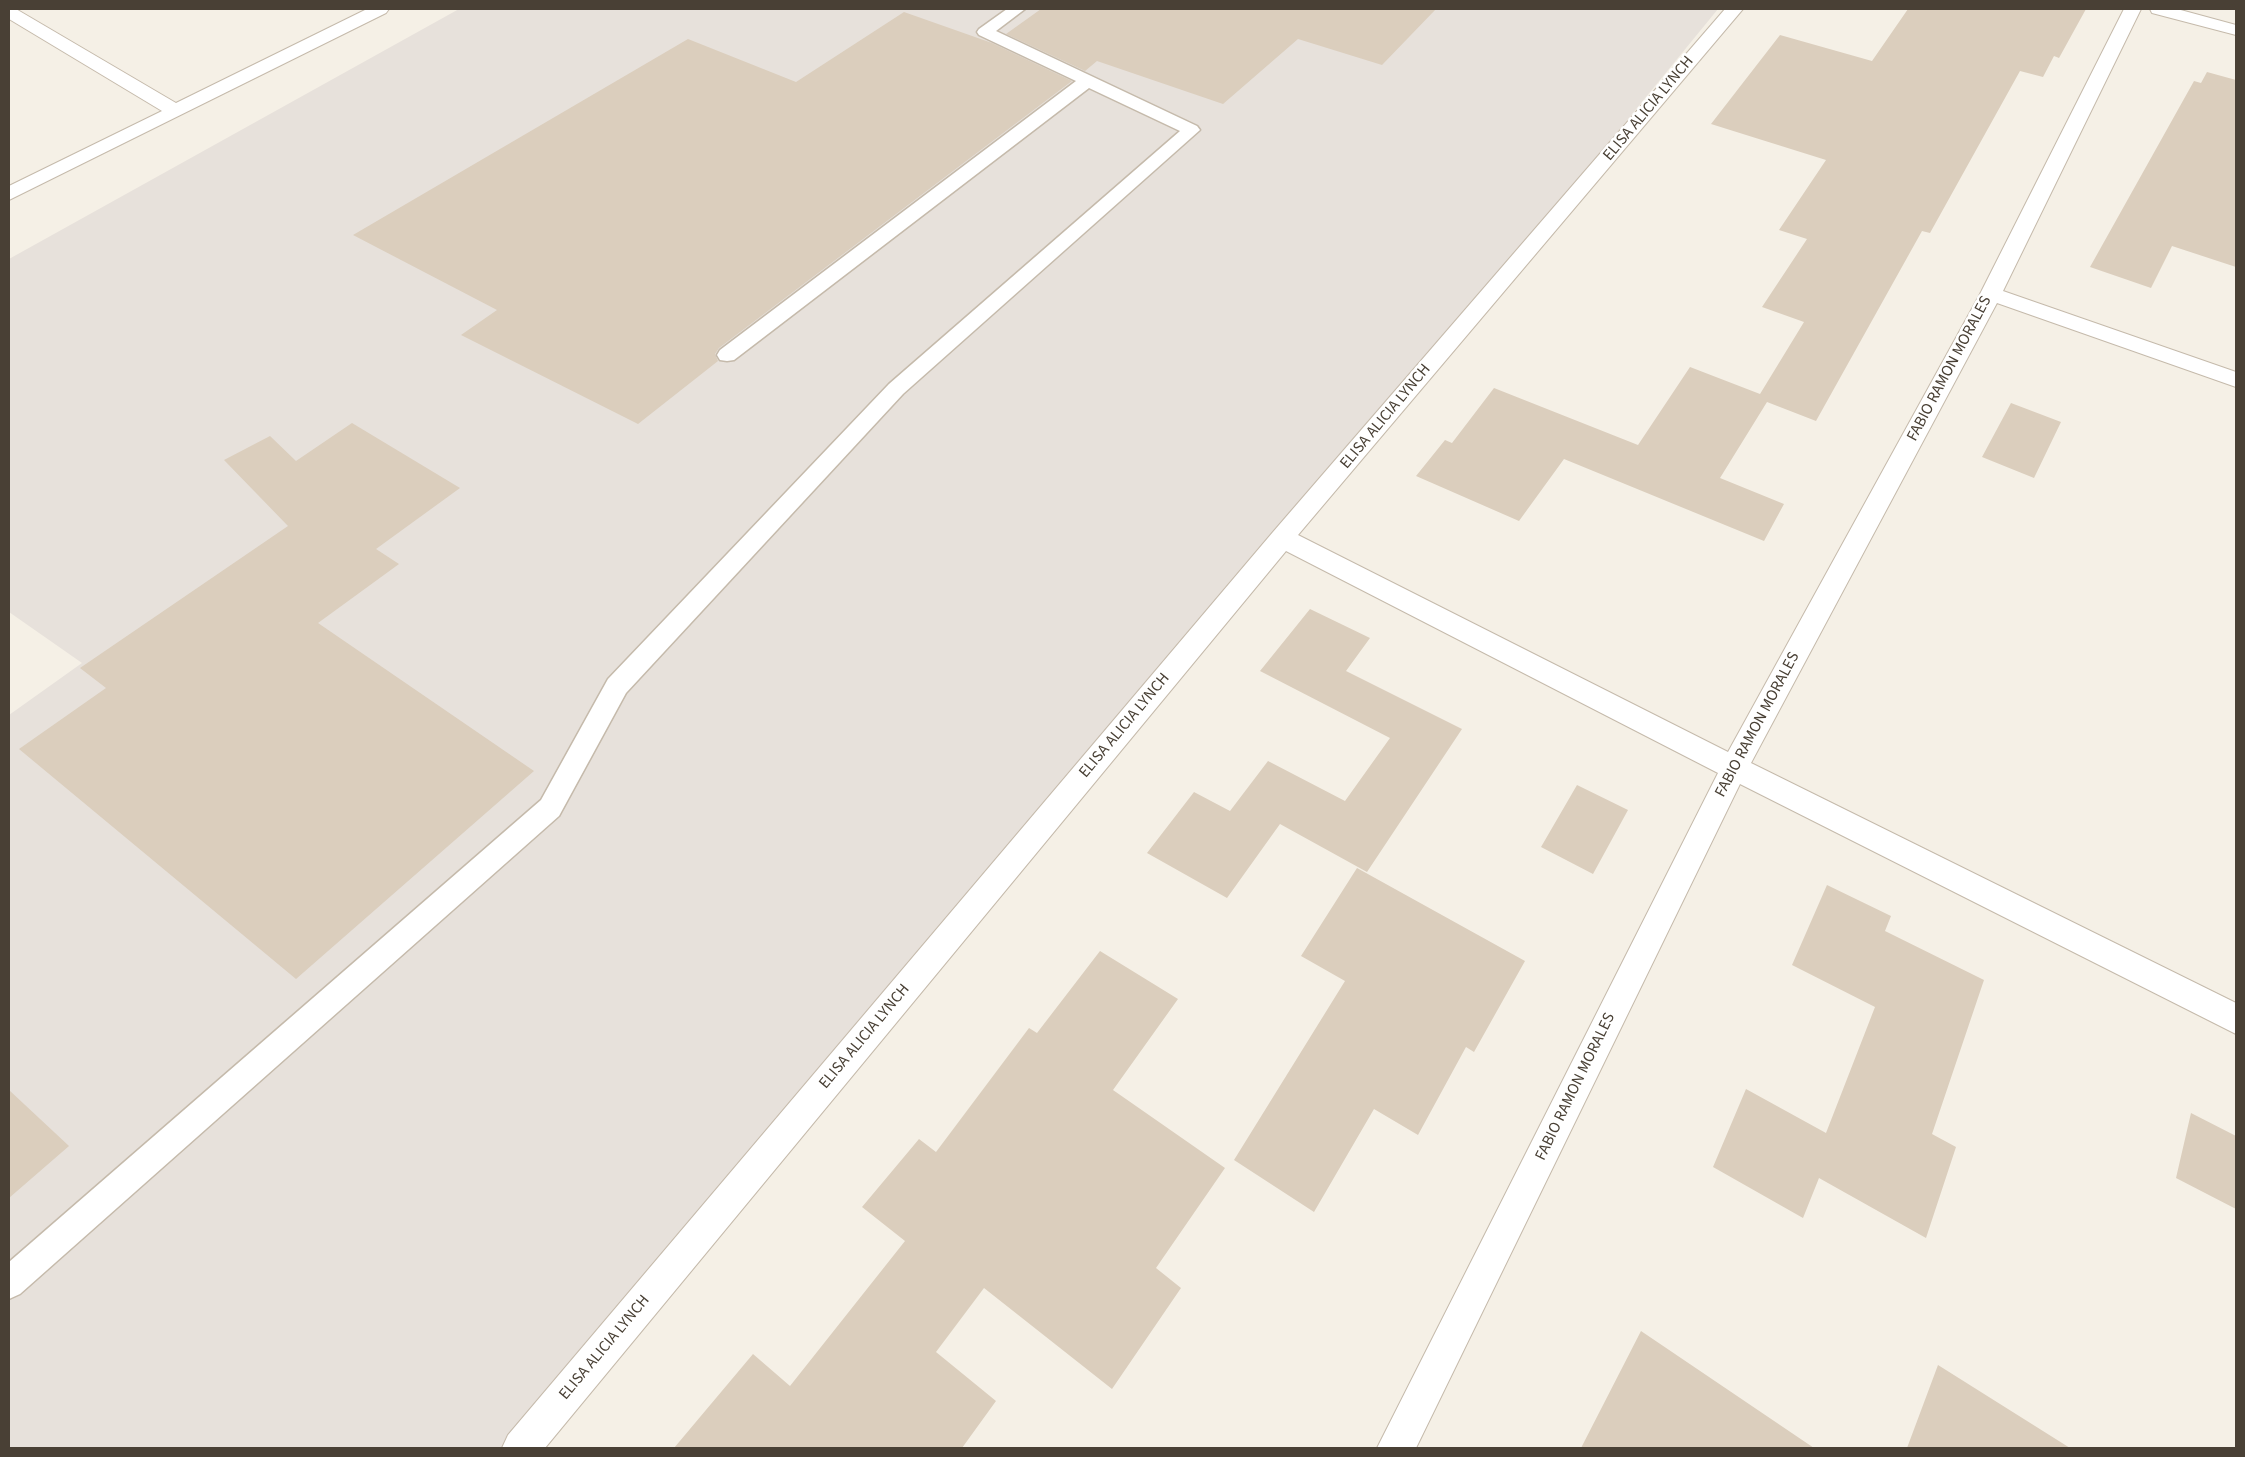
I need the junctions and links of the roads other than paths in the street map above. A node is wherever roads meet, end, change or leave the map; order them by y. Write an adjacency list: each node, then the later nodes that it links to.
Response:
1 (380, 9): 9 (street)
2 (1017, 9): 8 (lane)
3 (1734, 9): 14 (street, ELISA ALICIA LYNCH)
4 (2133, 9): 11 (street, FABIO RAMON MORALES)
5 (2158, 9): 7 (street)
6 (9, 12): 9 (street)
7 (2236, 30)
8 (1087, 81): 12 (lane); 17 (lane)
9 (174, 110): 10 (street)
10 (9, 194)
11 (1991, 294): 13 (street); 15 (street, FABIO RAMON MORALES)
12 (728, 355)
13 (2236, 380)
14 (1282, 538): 15 (street); 18 (street, ELISA ALICIA LYNCH)
15 (1734, 768): 16 (street); 19 (street, FABIO RAMON MORALES)
16 (2236, 1020)
17 (9, 1283)
18 (521, 1448)
19 (1396, 1448)

